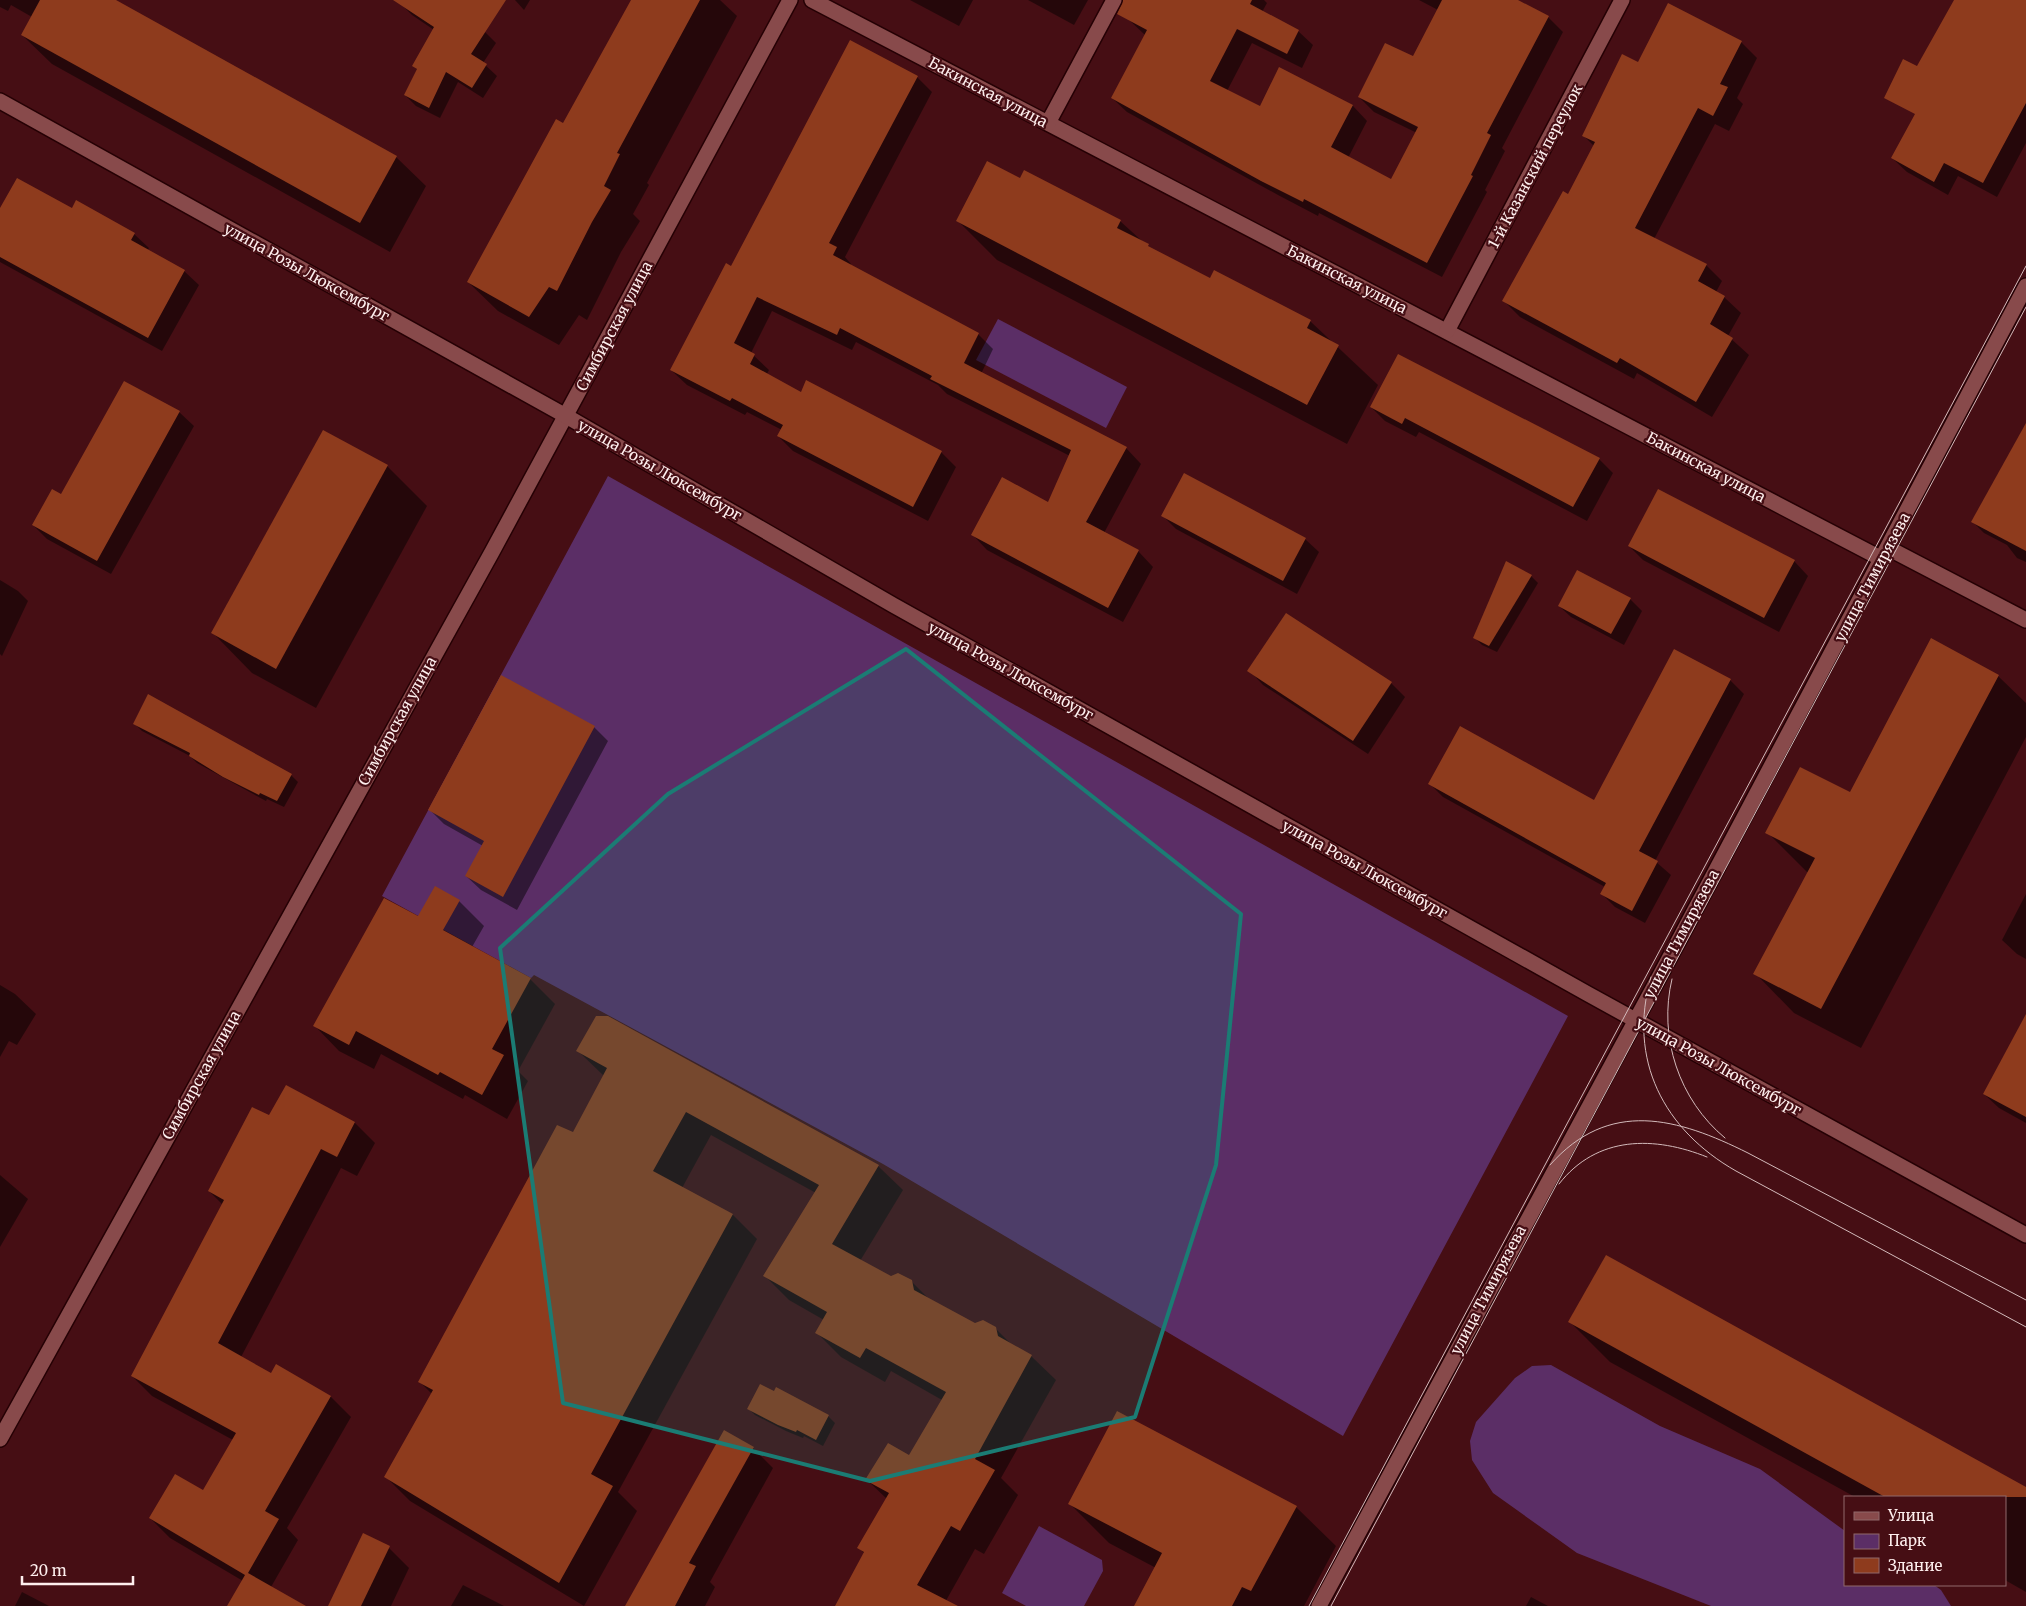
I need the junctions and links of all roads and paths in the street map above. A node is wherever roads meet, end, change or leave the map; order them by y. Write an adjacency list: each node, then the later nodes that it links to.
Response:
1 (790, 0): 9 (street, Симбирская улица)
2 (812, 0): 6 (street, Бакинская улица)
3 (1114, 0): 6 (street)
4 (1622, 0): 8 (street, 1-й Казанский переулок)
5 (0, 101): 9 (street, улица Розы Люксембург)
6 (1048, 123): 8 (street, Бакинская улица)
7 (2026, 286): 10 (street, улица Тимирязева)
8 (1447, 331): 10 (street, Бакинская улица)
9 (566, 416): 12 (street, улица Розы Люксембург); 14 (street, Симбирская улица)
10 (1885, 553): 11 (street, Бакинская улица); 12 (street, улица Тимирязева)
11 (2026, 620)
12 (1635, 1020): 13 (street, улица Розы Люксембург); 15 (street, улица Тимирязева)
13 (2026, 1235)
14 (0, 1439)
15 (1319, 1606)

